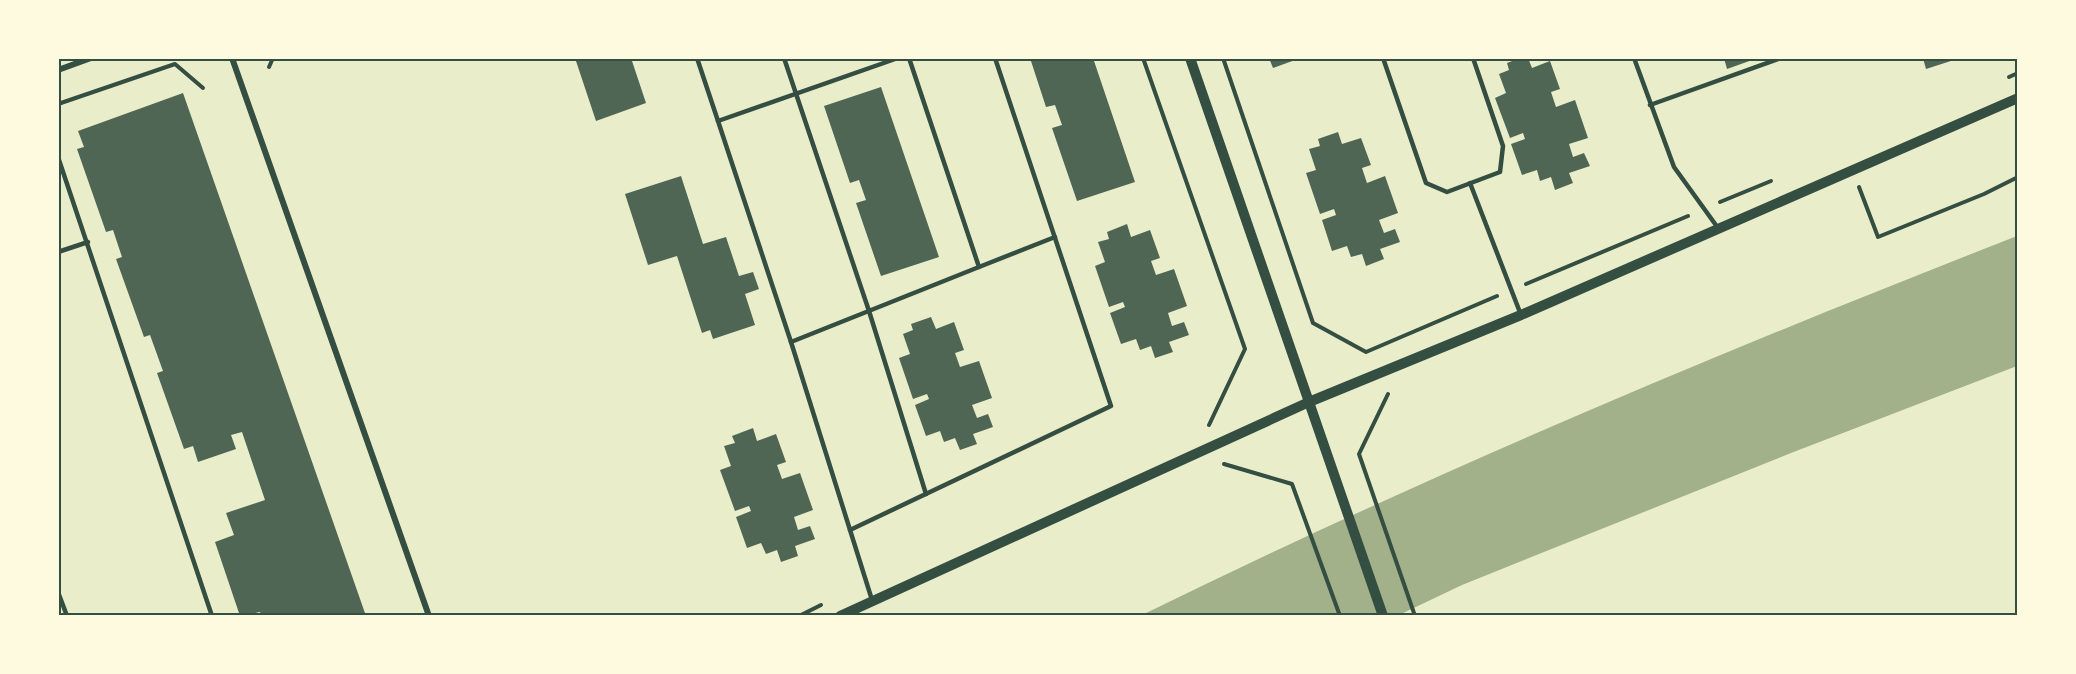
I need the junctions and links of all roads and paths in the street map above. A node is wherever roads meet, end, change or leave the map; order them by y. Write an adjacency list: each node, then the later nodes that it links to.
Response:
1 (91, 58): 17 (street)
2 (232, 58): 47 (street)
3 (273, 58): 16 (path)
4 (697, 58): 23 (lane)
5 (784, 58): 19 (lane)
6 (898, 58): 19 (lane)
7 (909, 58): 32 (lane)
8 (995, 58): 29 (lane)
9 (1143, 58): 39 (path)
10 (1190, 58): 38 (street)
11 (1222, 58): 36 (path)
12 (1383, 58): 27 (lane)
13 (1473, 58): 27 (lane)
14 (1634, 58): 22 (lane)
15 (1781, 58): 22 (lane)
16 (270, 67)
17 (58, 70)
18 (203, 88): 21 (path)
19 (796, 93): 23 (lane); 33 (lane)
20 (2018, 98): 25 (street)
21 (58, 104)
22 (1650, 105): 28 (lane)
23 (718, 121): 35 (lane)
24 (58, 157): 30 (lane)
25 (1853, 169): 26 (path); 28 (street)
26 (2018, 177)
27 (1470, 183): 34 (lane)
28 (1718, 228): 34 (street)
29 (1055, 237): 32 (lane); 41 (lane)
30 (88, 242): 31 (lane); 46 (lane)
31 (58, 252)
32 (979, 267): 33 (lane)
33 (869, 311): 35 (lane); 41 (lane)
34 (1521, 315): 38 (street)
35 (791, 342): 42 (lane)
36 (1366, 352)
37 (1386, 395): 51 (path)
38 (1309, 402): 44 (street); 50 (street)
39 (1209, 426)
40 (1224, 464): 49 (path)
41 (926, 494): 42 (lane)
42 (850, 530): 44 (lane)
43 (58, 592): 45 (lane)
44 (872, 600): 48 (street)
45 (67, 615)
46 (212, 615)
47 (429, 615)
48 (840, 615)
49 (1340, 615)
50 (1383, 615)
51 (1415, 615)

